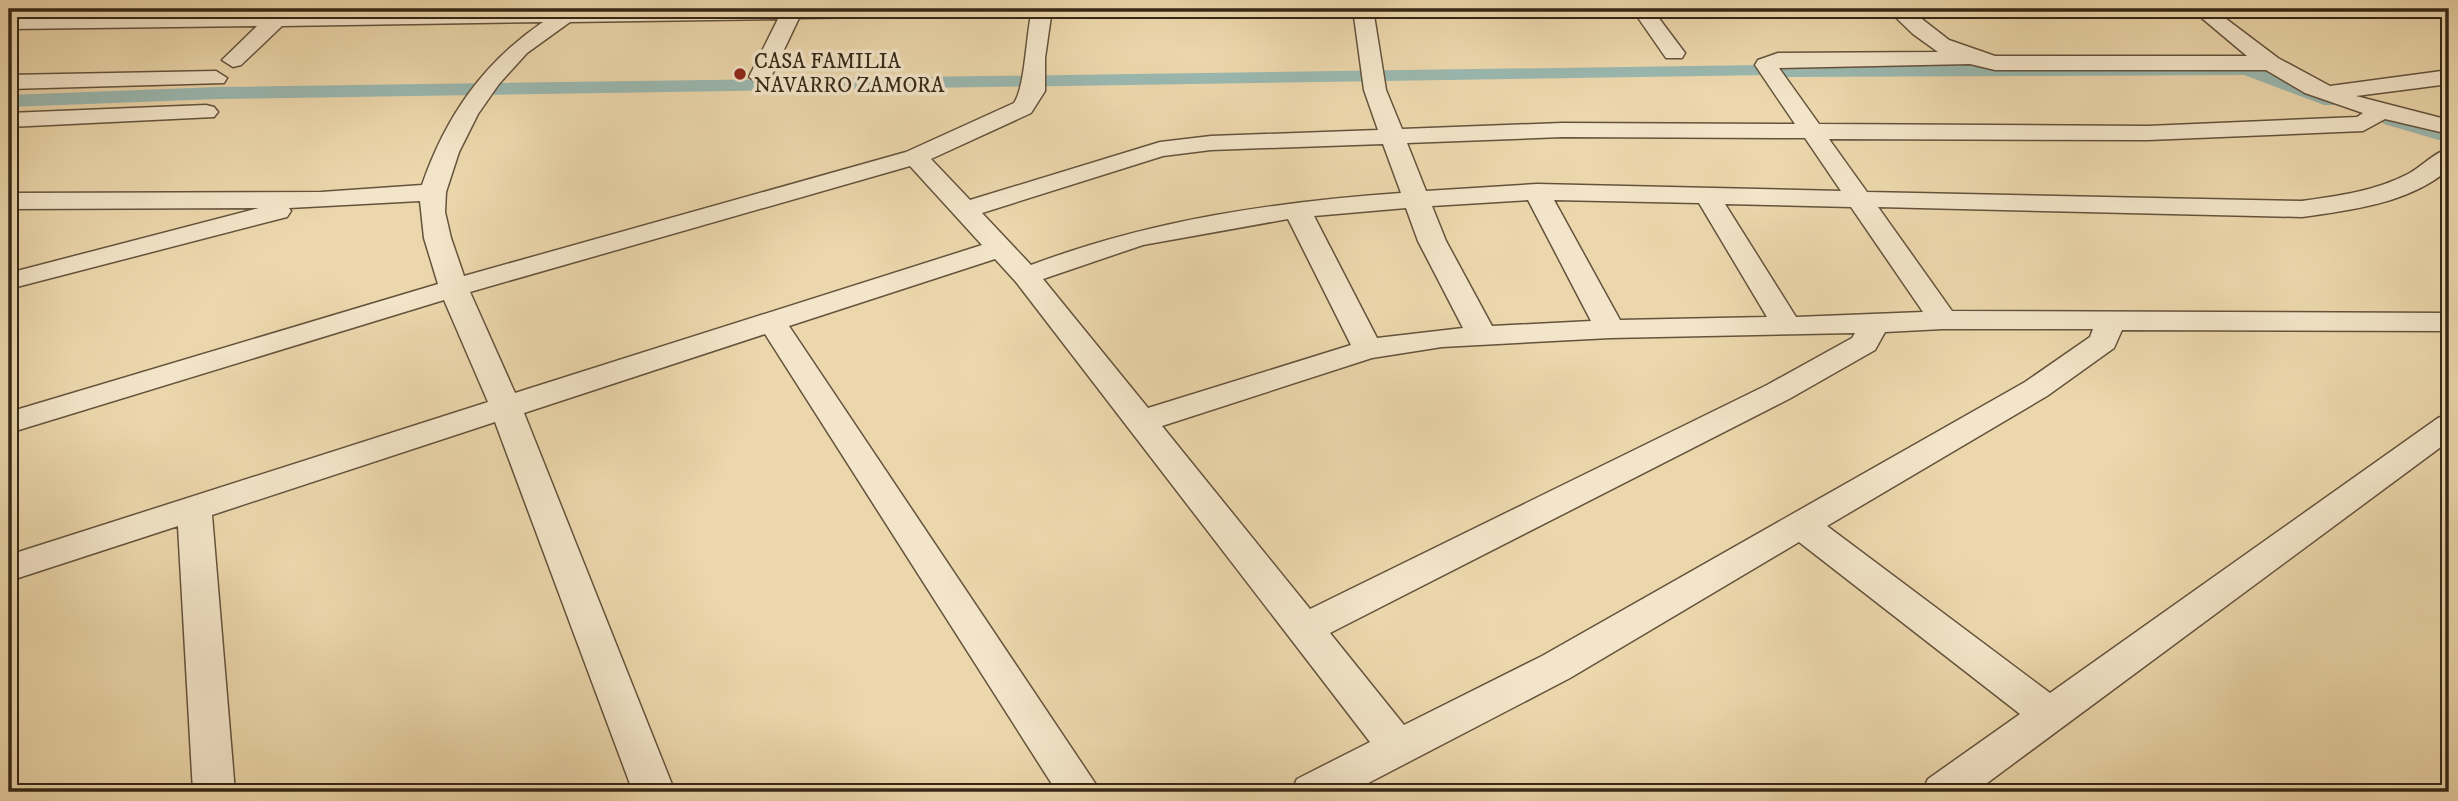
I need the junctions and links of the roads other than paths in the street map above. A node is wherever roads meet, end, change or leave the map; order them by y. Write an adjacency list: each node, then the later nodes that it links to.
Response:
1 (59, 9): 17 (street)
2 (1029, 9): 8 (street)
3 (1042, 9): 38 (street)
4 (1363, 9): 36 (street)
5 (1642, 9): 20 (street)
6 (1896, 9): 21 (street)
7 (2201, 9): 23 (street)
8 (899, 11): 13 (street)
9 (737, 12): 11 (street); 13 (street)
10 (528, 13): 11 (street); 12 (street); 19 (street)
11 (566, 13): 19 (street)
12 (359, 14): 15 (street)
13 (791, 14): 25 (street)
14 (191, 15): 15 (street); 17 (street)
15 (276, 20): 22 (street)
16 (9, 23): 17 (street)
17 (38, 23): 18 (street)
18 (9, 43)
19 (526, 43): 39 (street)
20 (1674, 53)
21 (1967, 58): 23 (street); 35 (street)
22 (233, 60)
23 (2272, 63): 29 (street)
24 (2449, 76): 27 (street)
25 (760, 77)
26 (216, 78): 28 (street)
27 (2407, 81): 29 (street); 32 (street)
28 (9, 82)
29 (2327, 93): 30 (street)
30 (2382, 110): 34 (street); 35 (street)
31 (206, 112): 33 (street)
32 (2449, 118)
33 (9, 120)
34 (2449, 127)
35 (1812, 129): 36 (street); 44 (street)
36 (1394, 136): 43 (street); 46 (street)
37 (2449, 156): 44 (street)
38 (915, 157): 46 (street); 51 (street)
39 (433, 192): 42 (street); 51 (street)
40 (1537, 192): 41 (street); 43 (street); 58 (street)
41 (1707, 196): 44 (street); 57 (street)
42 (317, 200): 45 (street); 50 (street)
43 (1415, 200): 47 (street); 59 (street)
44 (1859, 200): 52 (street)
45 (9, 201)
46 (966, 210): 48 (street)
47 (1298, 212): 49 (street); 60 (street)
48 (1000, 248): 49 (street); 54 (street)
49 (1026, 276): 62 (street)
50 (9, 281)
51 (454, 288): 61 (street); 63 (street)
52 (1943, 320): 53 (street); 56 (street)
53 (2111, 320): 55 (street); 66 (street)
54 (772, 322): 61 (street); 73 (street)
55 (2449, 322)
56 (1875, 324): 57 (street); 68 (street)
57 (1786, 326): 58 (street)
58 (1610, 329): 59 (street)
59 (1482, 336): 60 (street)
60 (1367, 349): 62 (street)
61 (506, 408): 65 (street); 72 (street)
62 (1140, 422): 68 (street)
63 (9, 423)
64 (2449, 425): 69 (street)
65 (194, 506): 67 (street); 71 (street)
66 (1801, 525): 69 (street); 70 (street)
67 (9, 568)
68 (1306, 628): 70 (street)
69 (2049, 714): 75 (street)
70 (1399, 749): 74 (street)
71 (214, 792)
72 (654, 792)
73 (1080, 792)
74 (1312, 792)
75 (1943, 792)

